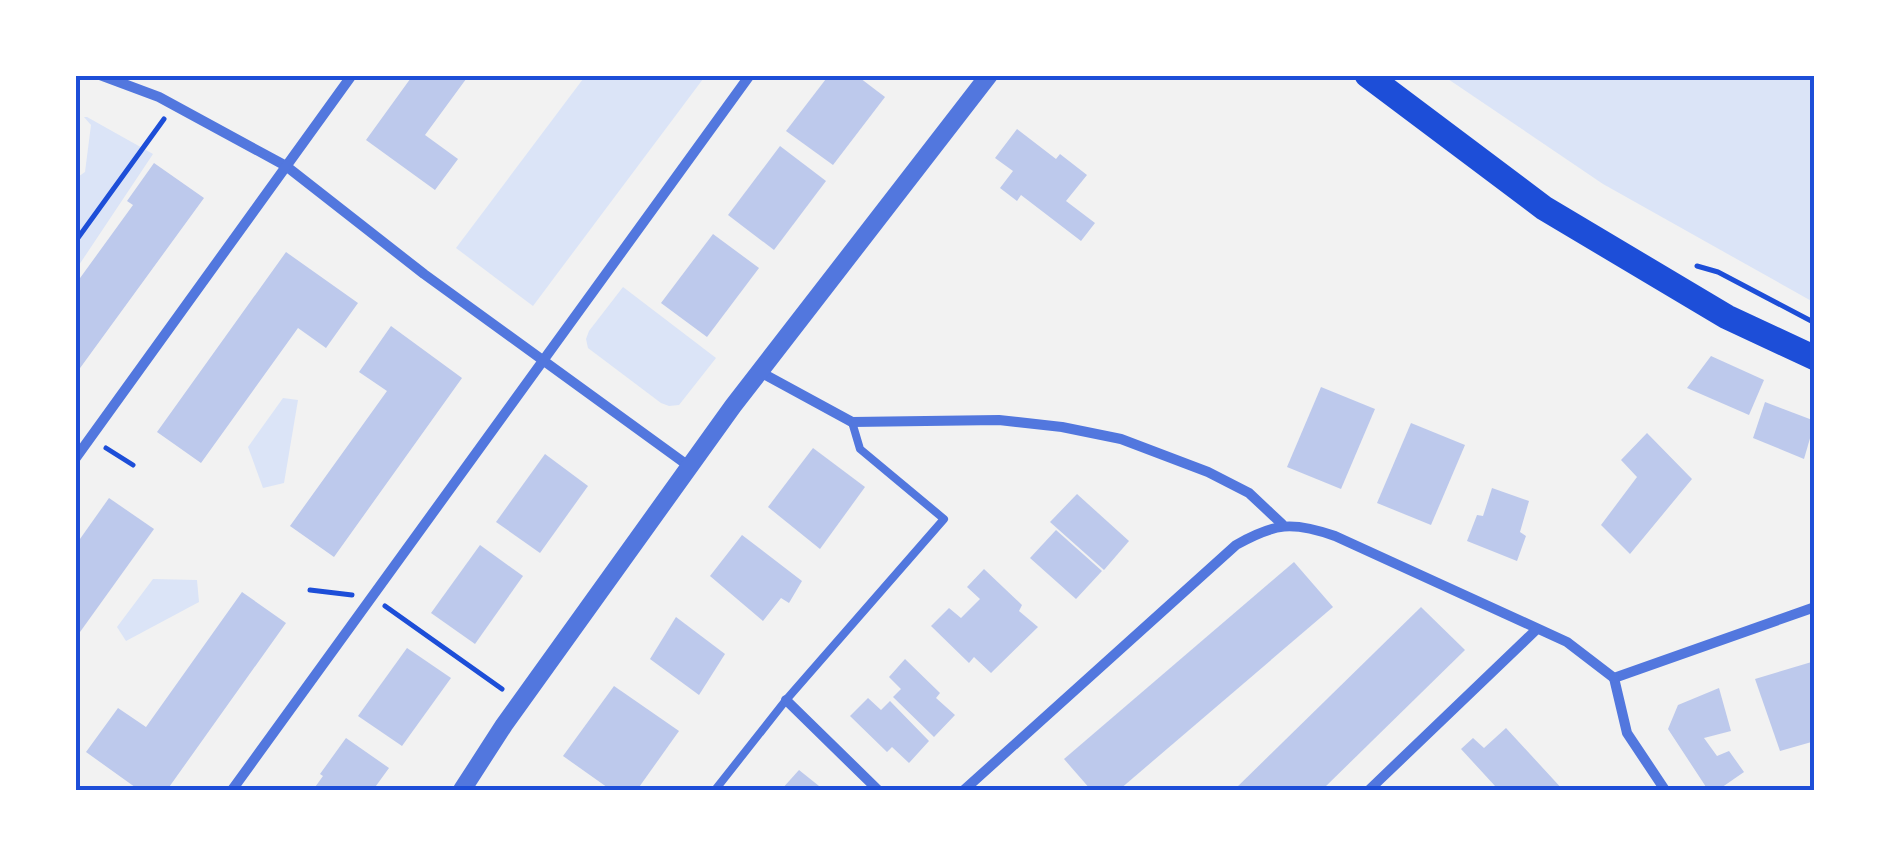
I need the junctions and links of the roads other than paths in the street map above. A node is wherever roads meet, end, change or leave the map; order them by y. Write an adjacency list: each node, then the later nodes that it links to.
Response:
1 (100, 75): 6 (street)
2 (352, 75): 6 (street)
3 (750, 75): 8 (street)
4 (989, 75): 9 (street)
5 (1366, 75): 7 (main road)
6 (286, 166): 8 (street); 11 (street)
7 (1815, 358)
8 (544, 361): 12 (street); 18 (street)
9 (760, 372): 10 (street); 12 (street)
10 (852, 422): 13 (street); 17 (lane)
11 (75, 460)
12 (690, 467): 19 (street)
13 (1282, 524): 15 (street); 22 (street)
14 (1815, 607): 16 (street)
15 (1537, 629): 16 (street); 23 (street)
16 (1614, 678): 24 (street)
17 (786, 700): 20 (lane); 21 (street)
18 (232, 790)
19 (462, 790)
20 (714, 790)
21 (878, 790)
22 (964, 790)
23 (1369, 790)
24 (1665, 790)

